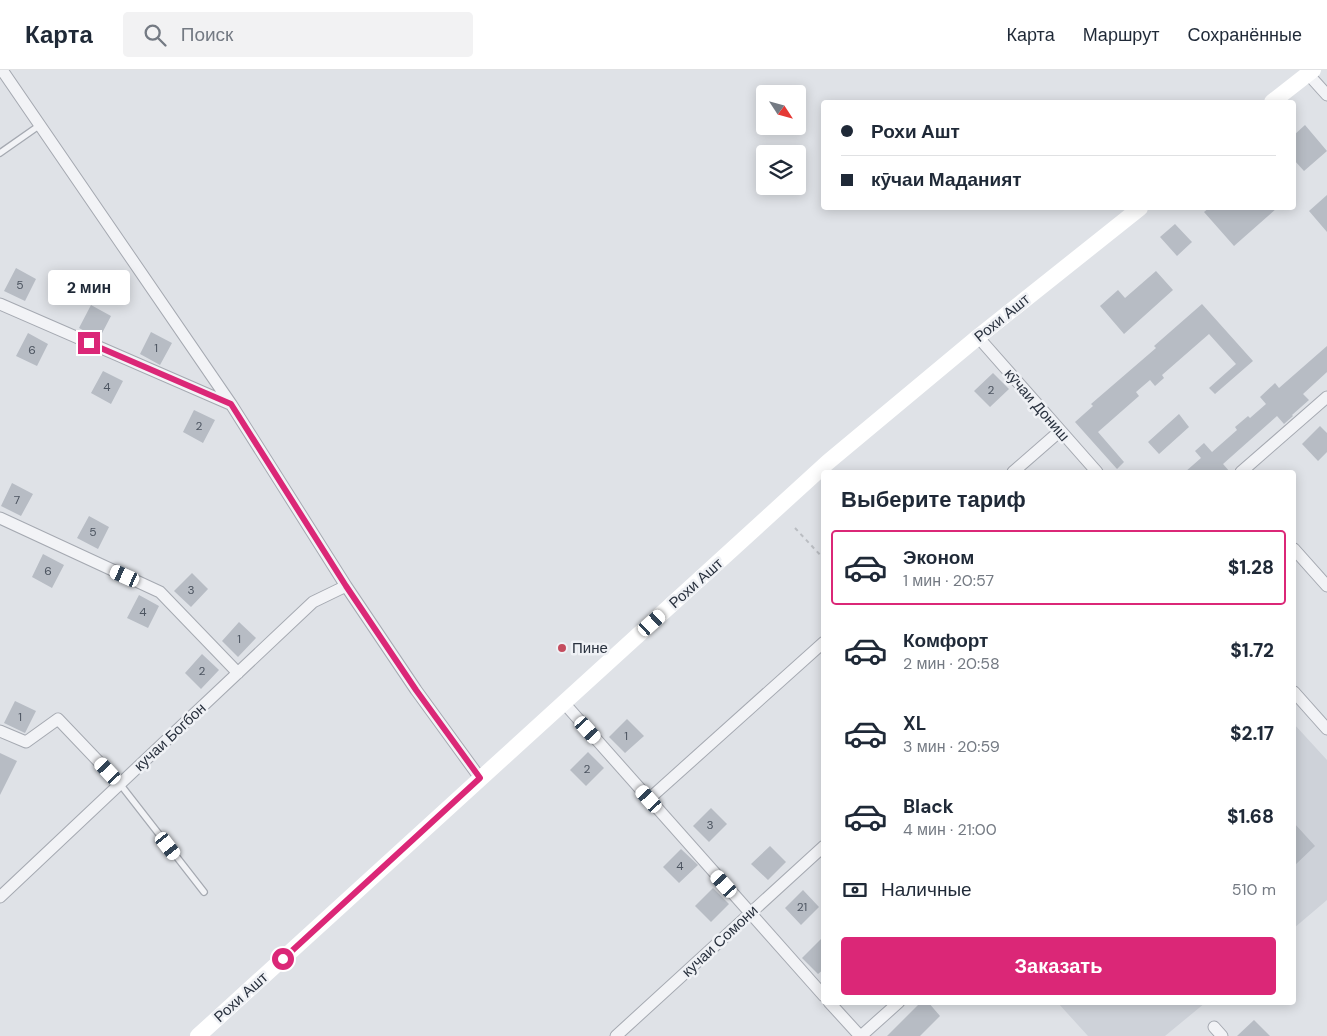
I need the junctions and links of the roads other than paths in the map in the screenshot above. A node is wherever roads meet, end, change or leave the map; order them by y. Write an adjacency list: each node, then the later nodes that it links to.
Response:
1 (2, 70): 5 (street)
2 (1310, 72): 3 (street); 4 (main road)
3 (1327, 95)
4 (1275, 100)
5 (40, 125): 6 (lane); 11 (street)
6 (0, 153)
7 (1137, 210): 9 (main road, Рохи Ашт)
8 (0, 304): 11 (street)
9 (978, 337): 12 (street, кӯчаи Дониш); 23 (main road, Рохи Ашт)
10 (1327, 397): 15 (street)
11 (231, 404): 18 (street)
12 (1060, 431): 13 (street); 14 (street, кӯчаи Дониш)
13 (1015, 470)
14 (1095, 470)
15 (1243, 470)
16 (0, 518): 21 (street)
17 (1296, 551): 19 (street)
18 (346, 586): 21 (street, кучаи Богбон); 26 (street)
19 (1327, 586)
20 (821, 645): 28 (street)
21 (238, 673): 27 (street, кучаи Богбон)
22 (1296, 694): 24 (street)
23 (564, 703): 26 (main road, Рохи Ашт); 28 (street)
24 (1327, 729)
25 (0, 731): 27 (street)
26 (480, 778): 37 (main road, Рохи Ашт)
27 (120, 784): 30 (lane); 31 (street, кучаи Богбон)
28 (649, 799): 32 (street)
29 (821, 849): 32 (street, кучаи Сомони)
30 (204, 892)
31 (0, 897)
32 (750, 913): 33 (street); 38 (street, кучаи Сомони)
33 (821, 993)
34 (832, 1005): 39 (street)
35 (896, 1005): 39 (street)
36 (1214, 1027): 40 (street)
37 (198, 1036)
38 (616, 1036)
39 (860, 1036)
40 (1222, 1036)

